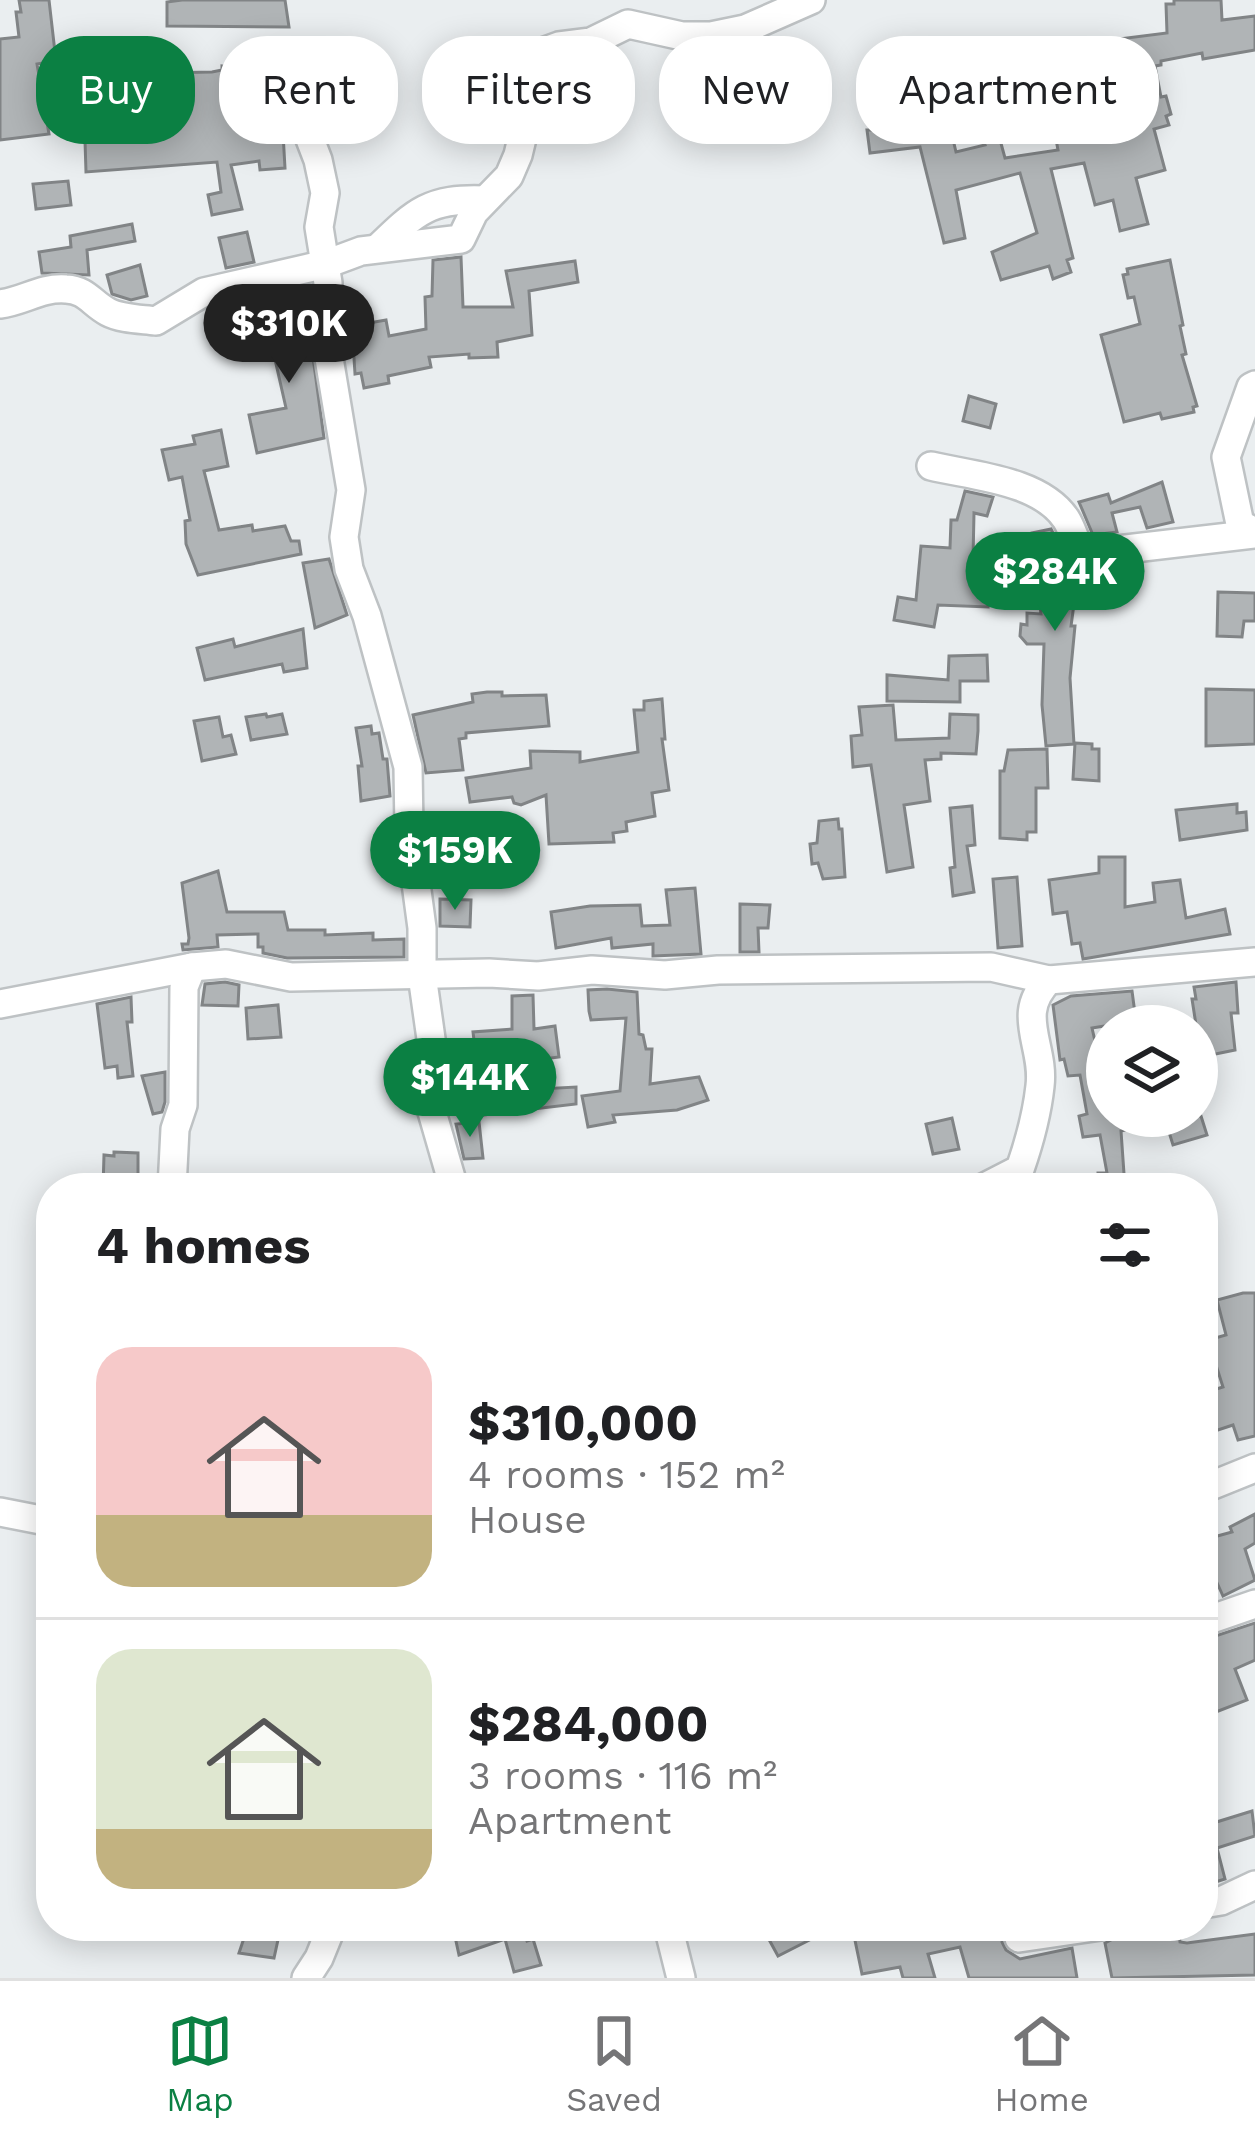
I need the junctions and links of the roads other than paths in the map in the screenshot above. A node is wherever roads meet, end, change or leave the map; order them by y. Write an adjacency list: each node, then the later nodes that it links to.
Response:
1 (811, 0): 2 (street)
2 (622, 12): 4 (street)
3 (310, 144): 6 (street)
4 (484, 200): 5 (street); 5 (street)
5 (378, 248): 6 (street)
6 (326, 264): 7 (street); 13 (street)
7 (0, 304)
8 (1255, 385): 10 (street)
9 (931, 466): 10 (street)
10 (1255, 533)
11 (1255, 962): 14 (street)
12 (192, 967): 13 (street); 15 (street); 16 (street)
13 (422, 975): 14 (street); 17 (street)
14 (1049, 980): 18 (street)
15 (0, 1004)
16 (173, 1173)
17 (450, 1173)
18 (1012, 1173)
19 (1255, 1468): 20 (street)
20 (1218, 1483)
21 (0, 1512): 22 (street)
22 (36, 1519)
23 (1255, 1604): 24 (street)
24 (1218, 1617)
25 (1255, 1885): 26 (street)
26 (1218, 1902)
27 (326, 1941): 29 (street)
28 (672, 1941): 30 (street)
29 (306, 1978)
30 (681, 1978)

